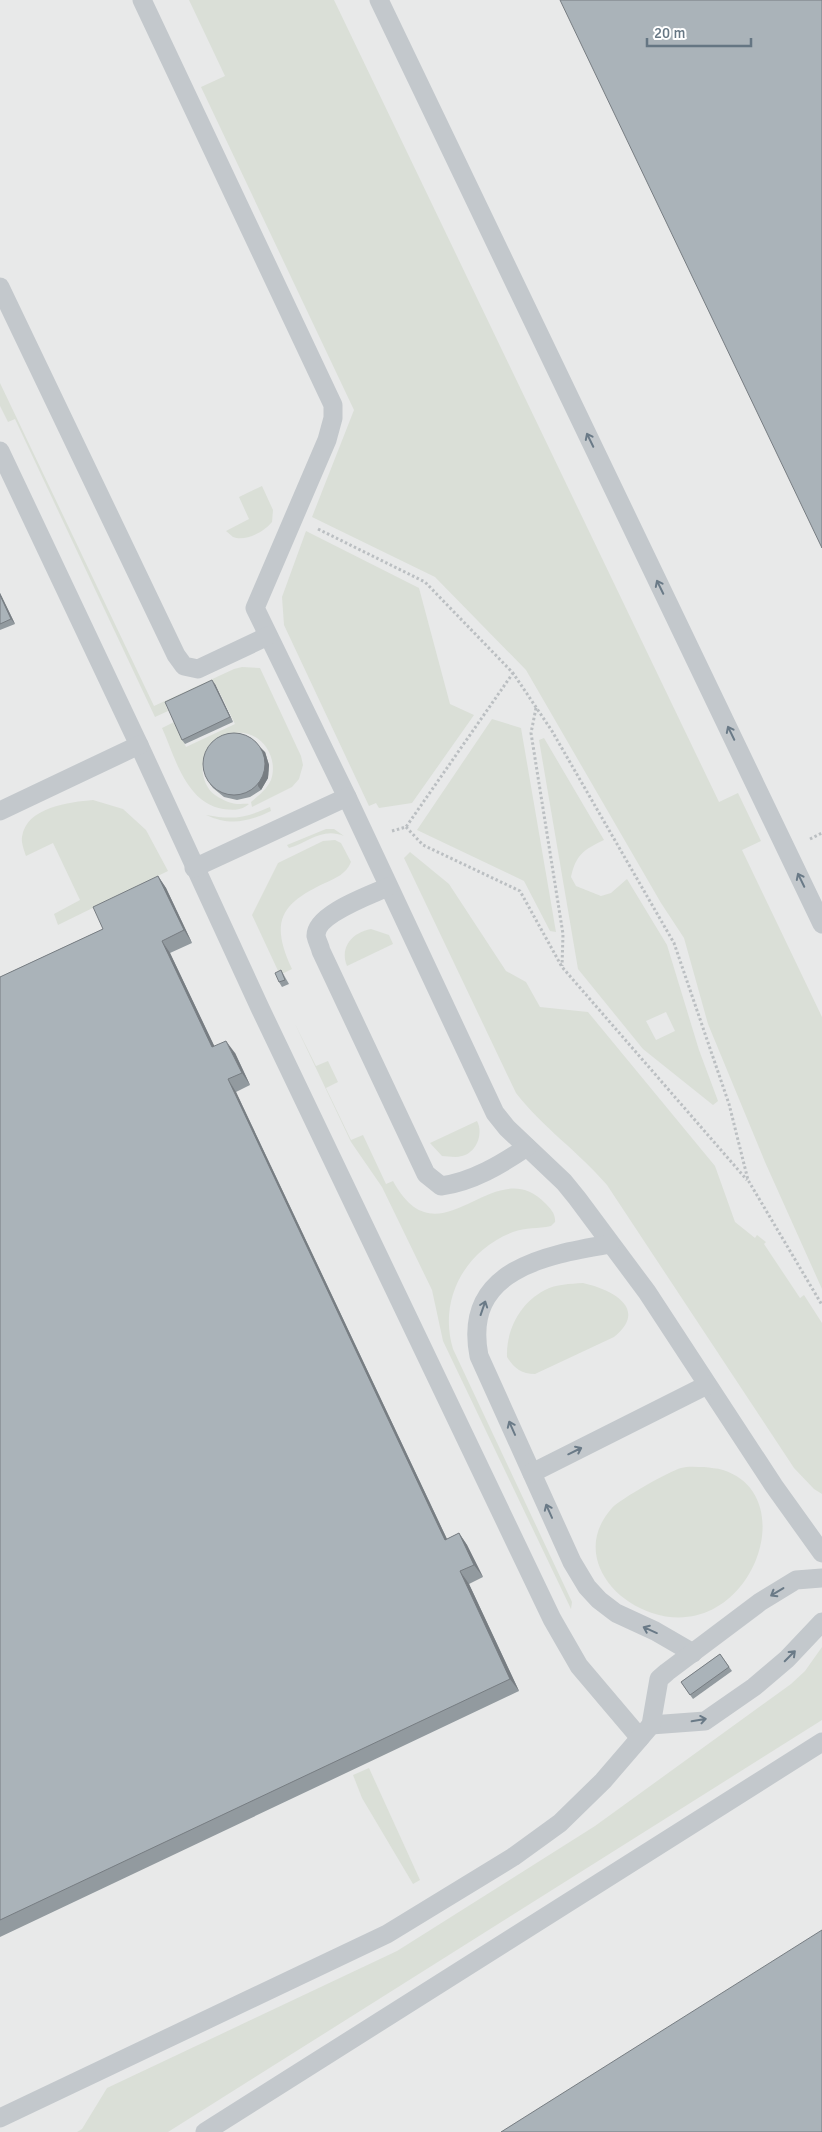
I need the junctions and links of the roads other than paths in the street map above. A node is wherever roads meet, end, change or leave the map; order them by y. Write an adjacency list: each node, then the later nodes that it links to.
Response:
1 (142, 0): 5 (lane)
2 (379, 0): 11 (lane, one-way to 2)
3 (0, 287): 5 (lane)
4 (0, 451): 6 (lane)
5 (268, 636): 7 (lane)
6 (139, 745): 8 (lane); 9 (lane)
7 (347, 797): 9 (lane); 10 (lane)
8 (0, 811)
9 (194, 868): 20 (lane)
10 (388, 887): 12 (lane); 12 (lane)
11 (822, 924)
12 (527, 1147): 13 (lane)
13 (610, 1244): 14 (lane); 15 (lane, one-way to 13)
14 (708, 1385): 15 (lane, one-way to 14); 16 (lane)
15 (532, 1473): 19 (lane, one-way to 15)
16 (822, 1553)
17 (822, 1578): 19 (lane, one-way to 19)
18 (822, 1622): 20 (lane, one-way to 18)
19 (693, 1653): 20 (lane)
20 (645, 1731): 22 (lane)
21 (822, 1742): 23 (lane)
22 (0, 2118)
23 (205, 2132)

